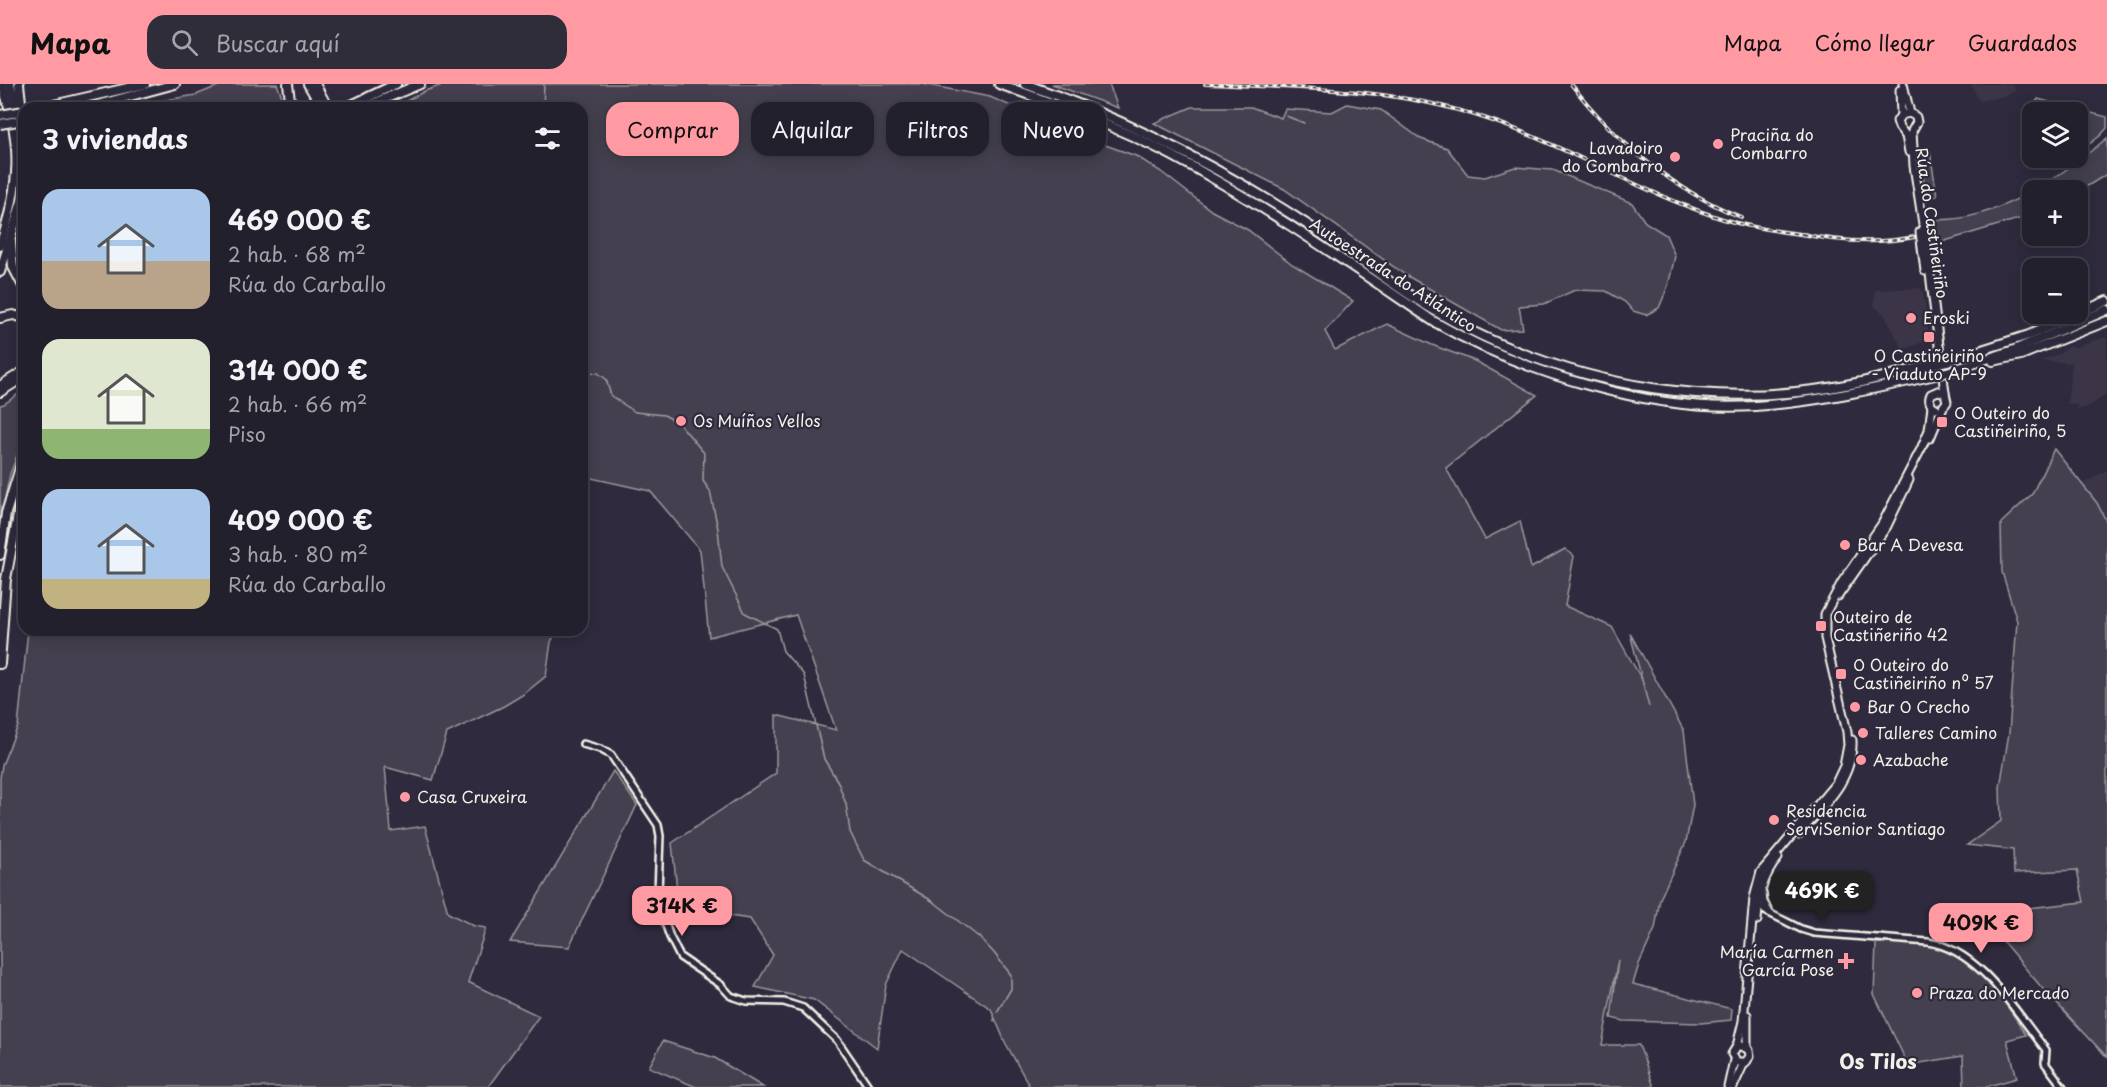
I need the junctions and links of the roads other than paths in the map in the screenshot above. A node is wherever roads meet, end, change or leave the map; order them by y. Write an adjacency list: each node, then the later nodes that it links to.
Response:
1 (2, 84): 25 (highway)
2 (10, 84): 23 (highway)
3 (19, 84): 14 (highway)
4 (145, 84): 15 (highway)
5 (175, 84): 16 (highway)
6 (288, 84): 17 (highway)
7 (308, 84): 18 (highway)
8 (315, 84): 19 (highway)
9 (396, 84): 20 (highway)
10 (419, 84): 21 (highway); 22 (highway)
11 (999, 84): 47 (highway, Autoestrada do Atlántico, bridge)
12 (1025, 84): 46 (highway, Autoestrada do Atlántico, bridge)
13 (1901, 84): 24 (main road, Rúa do Castiñeiriño); 27 (main road, Rúa do Castiñeiriño)
14 (20, 102)
15 (66, 102)
16 (108, 102)
17 (290, 102)
18 (318, 102)
19 (325, 102)
20 (356, 102)
21 (377, 102)
22 (384, 102)
23 (18, 109)
24 (1910, 113): 27 (main road); 31 (main road, Rúa do Castiñeiriño)
25 (18, 114)
26 (0, 115): 28 (highway, bridge)
27 (1901, 115): 32 (main road, Rúa do Castiñeiriño)
28 (18, 120)
29 (18, 122): 30 (highway, bridge)
30 (0, 124)
31 (1912, 131): 32 (main road, Rúa do Castiñeiriño); 52 (main road, Rúa do Castiñeiriño)
32 (1903, 132): 52 (main road, Rúa do Castiñeiriño)
33 (18, 142): 36 (highway)
34 (18, 214): 35 (highway)
35 (11, 236): 37 (highway); 38 (highway)
36 (0, 246)
37 (0, 272)
38 (18, 277)
39 (2107, 299): 40 (highway); 41 (highway, Autoestrada do Atlántico)
40 (2088, 308)
41 (2088, 308)
42 (2107, 310): 47 (highway, Autoestrada do Atlántico)
43 (18, 316): 44 (highway)
44 (0, 318)
45 (2107, 321): 47 (highway)
46 (2055, 324)
47 (1949, 371)
48 (18, 375): 50 (highway)
49 (18, 381): 51 (highway)
50 (0, 386)
51 (0, 392)
52 (1941, 392): 53 (main road); 54 (main road)
53 (1932, 406): 54 (main road); 60 (main road)
54 (1943, 407): 61 (main road)
55 (18, 474): 57 (highway)
56 (18, 515): 58 (highway)
57 (0, 555)
58 (0, 664)
59 (583, 744): 68 (street)
60 (1766, 864): 62 (street); 64 (main road)
61 (1763, 881): 62 (main road); 63 (street)
62 (1758, 905): 63 (street); 65 (main road)
63 (1771, 915): 71 (street)
64 (1737, 1047): 65 (main road); 66 (main road)
65 (1747, 1048): 67 (main road)
66 (1734, 1060): 67 (main road); 69 (main road)
67 (1744, 1063): 70 (main road)
68 (869, 1087)
69 (1728, 1087)
70 (1733, 1087)
71 (2063, 1087)

